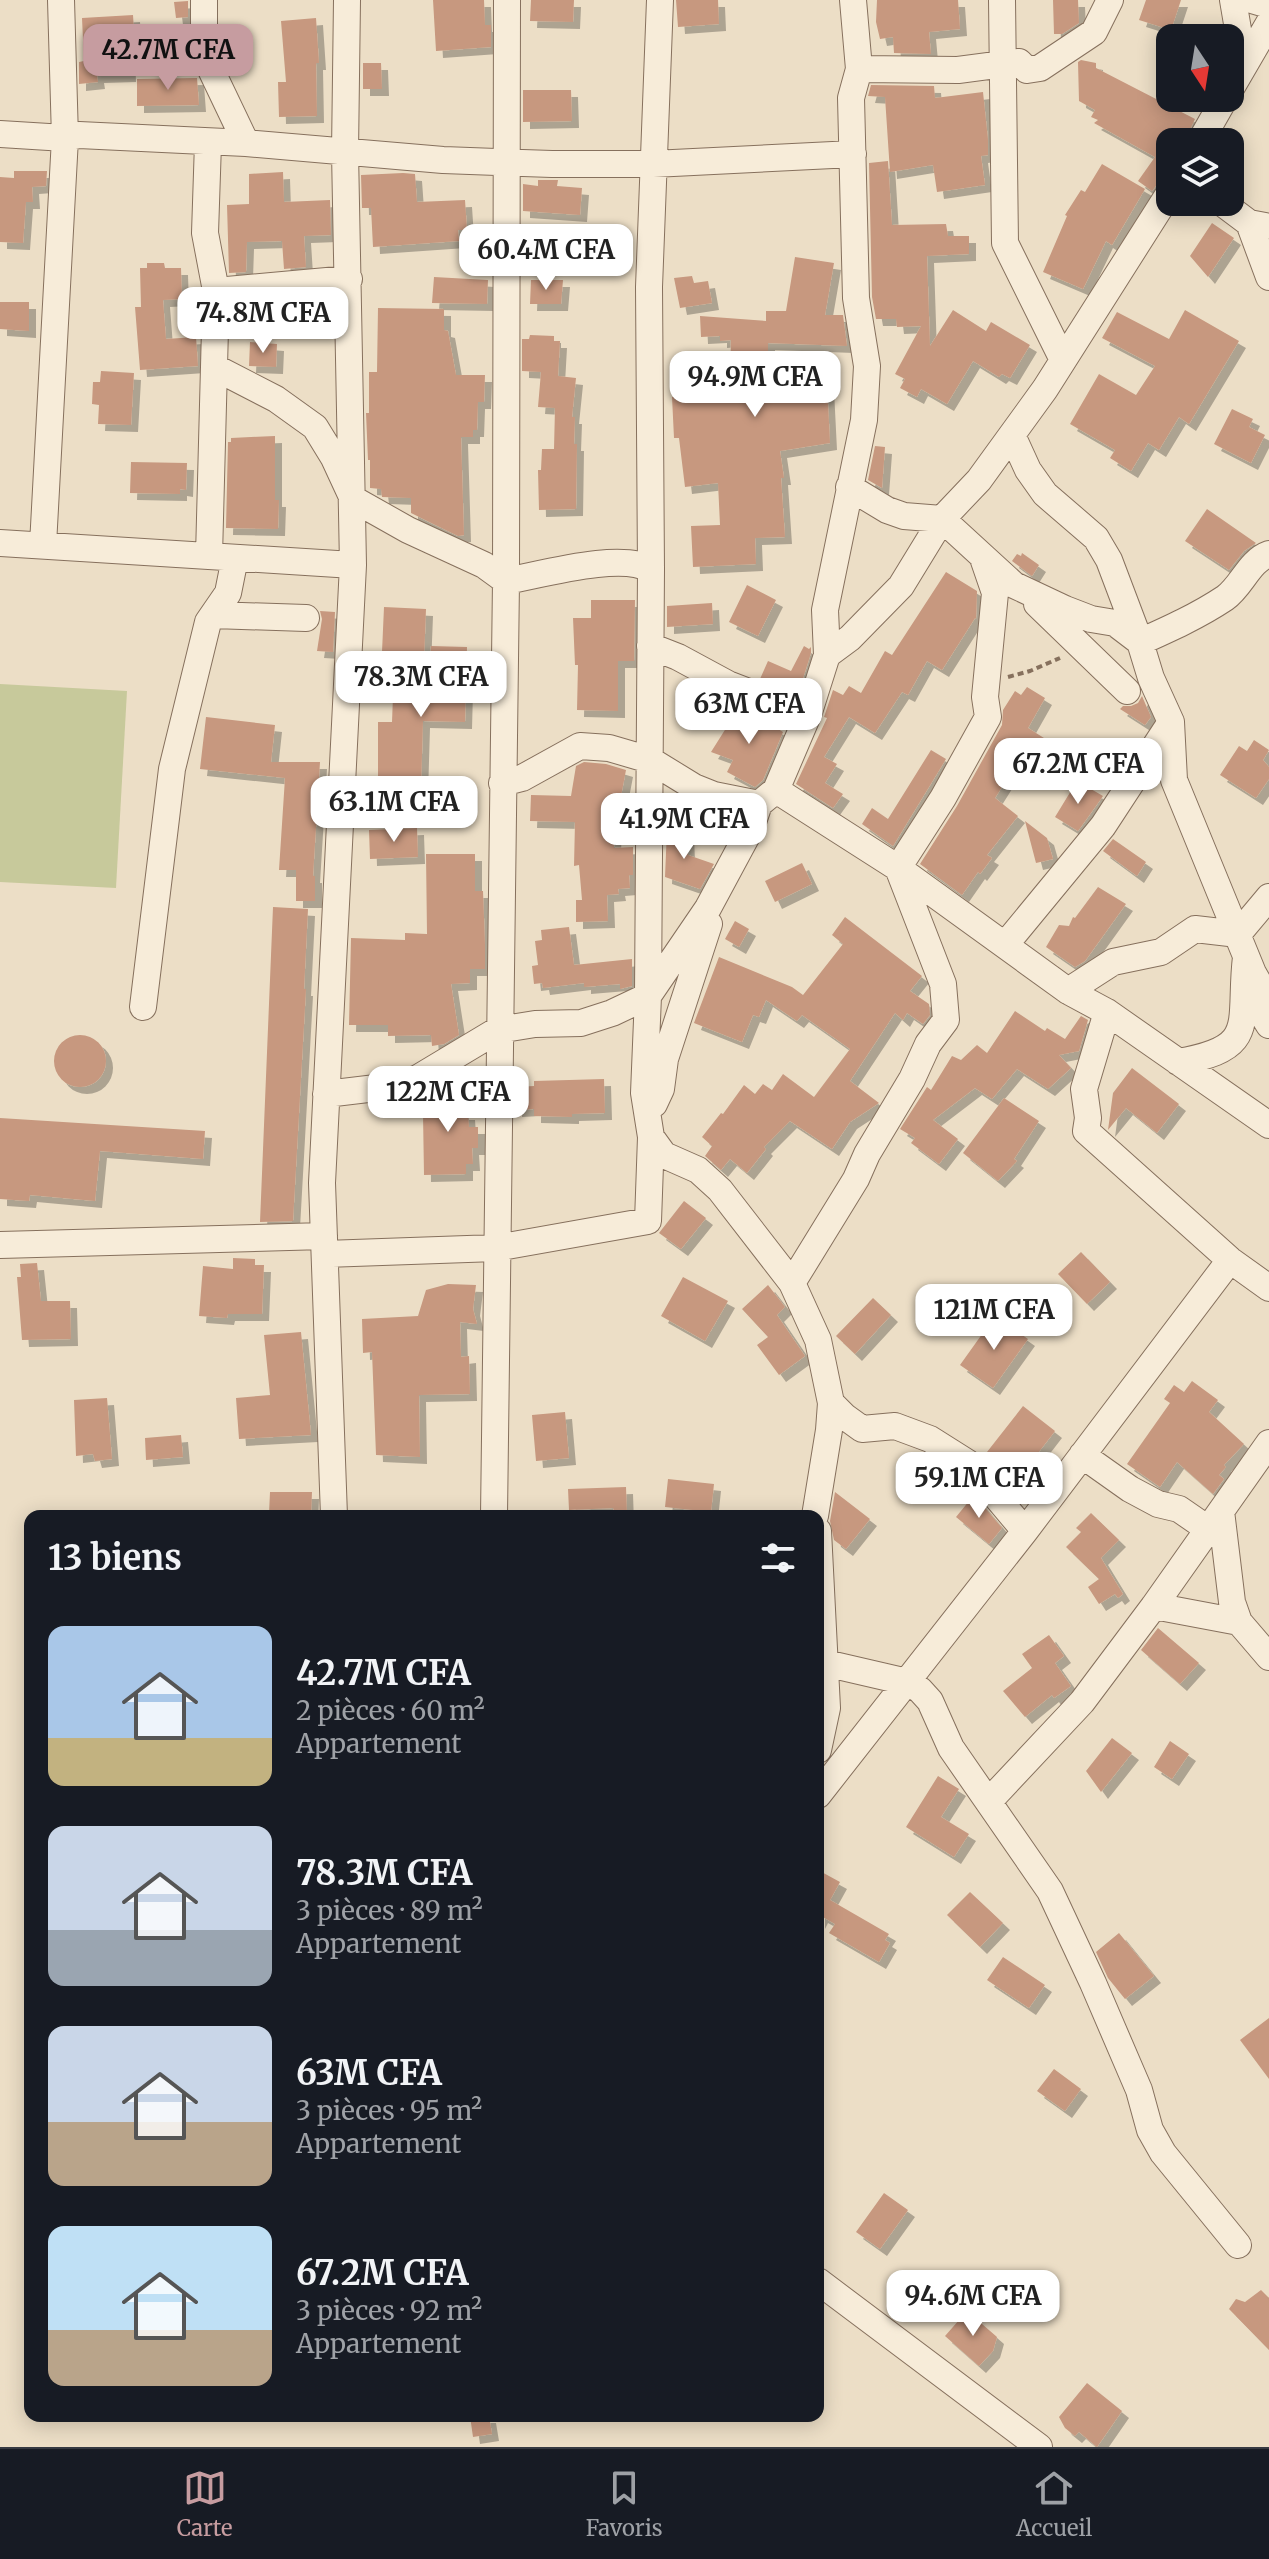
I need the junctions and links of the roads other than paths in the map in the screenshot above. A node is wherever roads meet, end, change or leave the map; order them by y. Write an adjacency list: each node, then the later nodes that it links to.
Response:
1 (61, 0): 18 (street)
2 (204, 0): 20 (street)
3 (347, 0): 21 (street)
4 (507, 0): 23 (street)
5 (660, 0): 24 (street)
6 (853, 0): 16 (street)
7 (1002, 0): 14 (street)
8 (1110, 0): 14 (street)
9 (1233, 0): 13 (street)
10 (1252, 0): 11 (street)
11 (1269, 5)
12 (1269, 23): 15 (street)
13 (1237, 24)
14 (1001, 64): 16 (street); 30 (street)
15 (1244, 65)
16 (859, 69): 22 (street)
17 (0, 134): 18 (street)
18 (65, 138): 19 (street); 37 (street)
19 (208, 143): 20 (street); 29 (street)
20 (246, 143): 21 (street)
21 (345, 152): 23 (street); 28 (street)
22 (853, 154): 24 (street); 33 (street)
23 (508, 161): 24 (street); 43 (street)
24 (653, 164): 42 (street)
25 (1156, 214): 30 (street)
26 (1259, 225): 27 (street)
27 (1269, 277)
28 (349, 279): 29 (street); 34 (street)
29 (216, 291): 31 (street)
30 (1063, 360): 32 (street)
31 (214, 367): 34 (street); 39 (street)
32 (1012, 435): 35 (street); 47 (street)
33 (849, 487): 35 (street); 49 (street)
34 (353, 499): 41 (street); 43 (street)
35 (942, 519): 40 (street); 49 (street)
36 (0, 543): 37 (street)
37 (43, 545): 39 (street)
38 (1269, 554): 47 (street)
39 (222, 557): 41 (street); 45 (street)
40 (983, 558): 44 (street); 56 (street)
41 (353, 565): 69 (street)
42 (651, 570): 43 (street); 48 (street)
43 (506, 581): 54 (street)
44 (1020, 588): 47 (street); 50 (street)
45 (213, 615): 46 (street); 64 (street)
46 (306, 618)
47 (1140, 642): 52 (street)
48 (650, 646): 51 (street); 53 (street)
49 (827, 655): 51 (street)
50 (1127, 691)
51 (808, 715): 55 (street)
52 (1171, 722): 59 (street); 60 (street)
53 (650, 760): 54 (street); 55 (street); 62 (street)
54 (502, 783): 67 (street)
55 (767, 797): 56 (street); 57 (street)
56 (898, 868): 59 (street); 76 (street)
57 (720, 886): 62 (street); 71 (street)
58 (1269, 897): 60 (street)
59 (1005, 945): 61 (street)
60 (1242, 945): 61 (street); 63 (street); 66 (street); 68 (street)
61 (1068, 991): 65 (street)
62 (648, 996): 67 (street); 71 (street)
63 (1269, 1001)
64 (143, 1007)
65 (1107, 1012): 68 (street); 75 (street)
66 (1269, 1025)
67 (498, 1030): 69 (street); 74 (street)
68 (1178, 1062): 70 (street)
69 (326, 1094): 73 (street)
70 (1269, 1125)
71 (650, 1128): 74 (street); 76 (street)
72 (0, 1245): 73 (street)
73 (324, 1245): 74 (street); 81 (street)
74 (496, 1248): 82 (street)
75 (1230, 1260): 77 (street); 80 (street)
76 (792, 1283): 78 (street)
77 (1269, 1288)
78 (831, 1403): 83 (street); 85 (street)
79 (1269, 1443): 84 (street)
80 (1082, 1455): 84 (street); 85 (street)
81 (334, 1510)
82 (494, 1510)
83 (816, 1510)
84 (1214, 1520): 86 (street); 87 (street)
85 (1025, 1531): 91 (street)
86 (1154, 1606): 87 (street); 94 (street)
87 (1239, 1622): 89 (street)
88 (824, 1644): 90 (street)
89 (1269, 1657)
90 (825, 1663): 91 (street); 92 (street)
91 (907, 1682): 93 (street); 94 (street)
92 (824, 1722)
93 (824, 1787)
94 (990, 1800): 95 (street)
95 (1238, 2245)
96 (824, 2286): 97 (street)
97 (1039, 2447)

